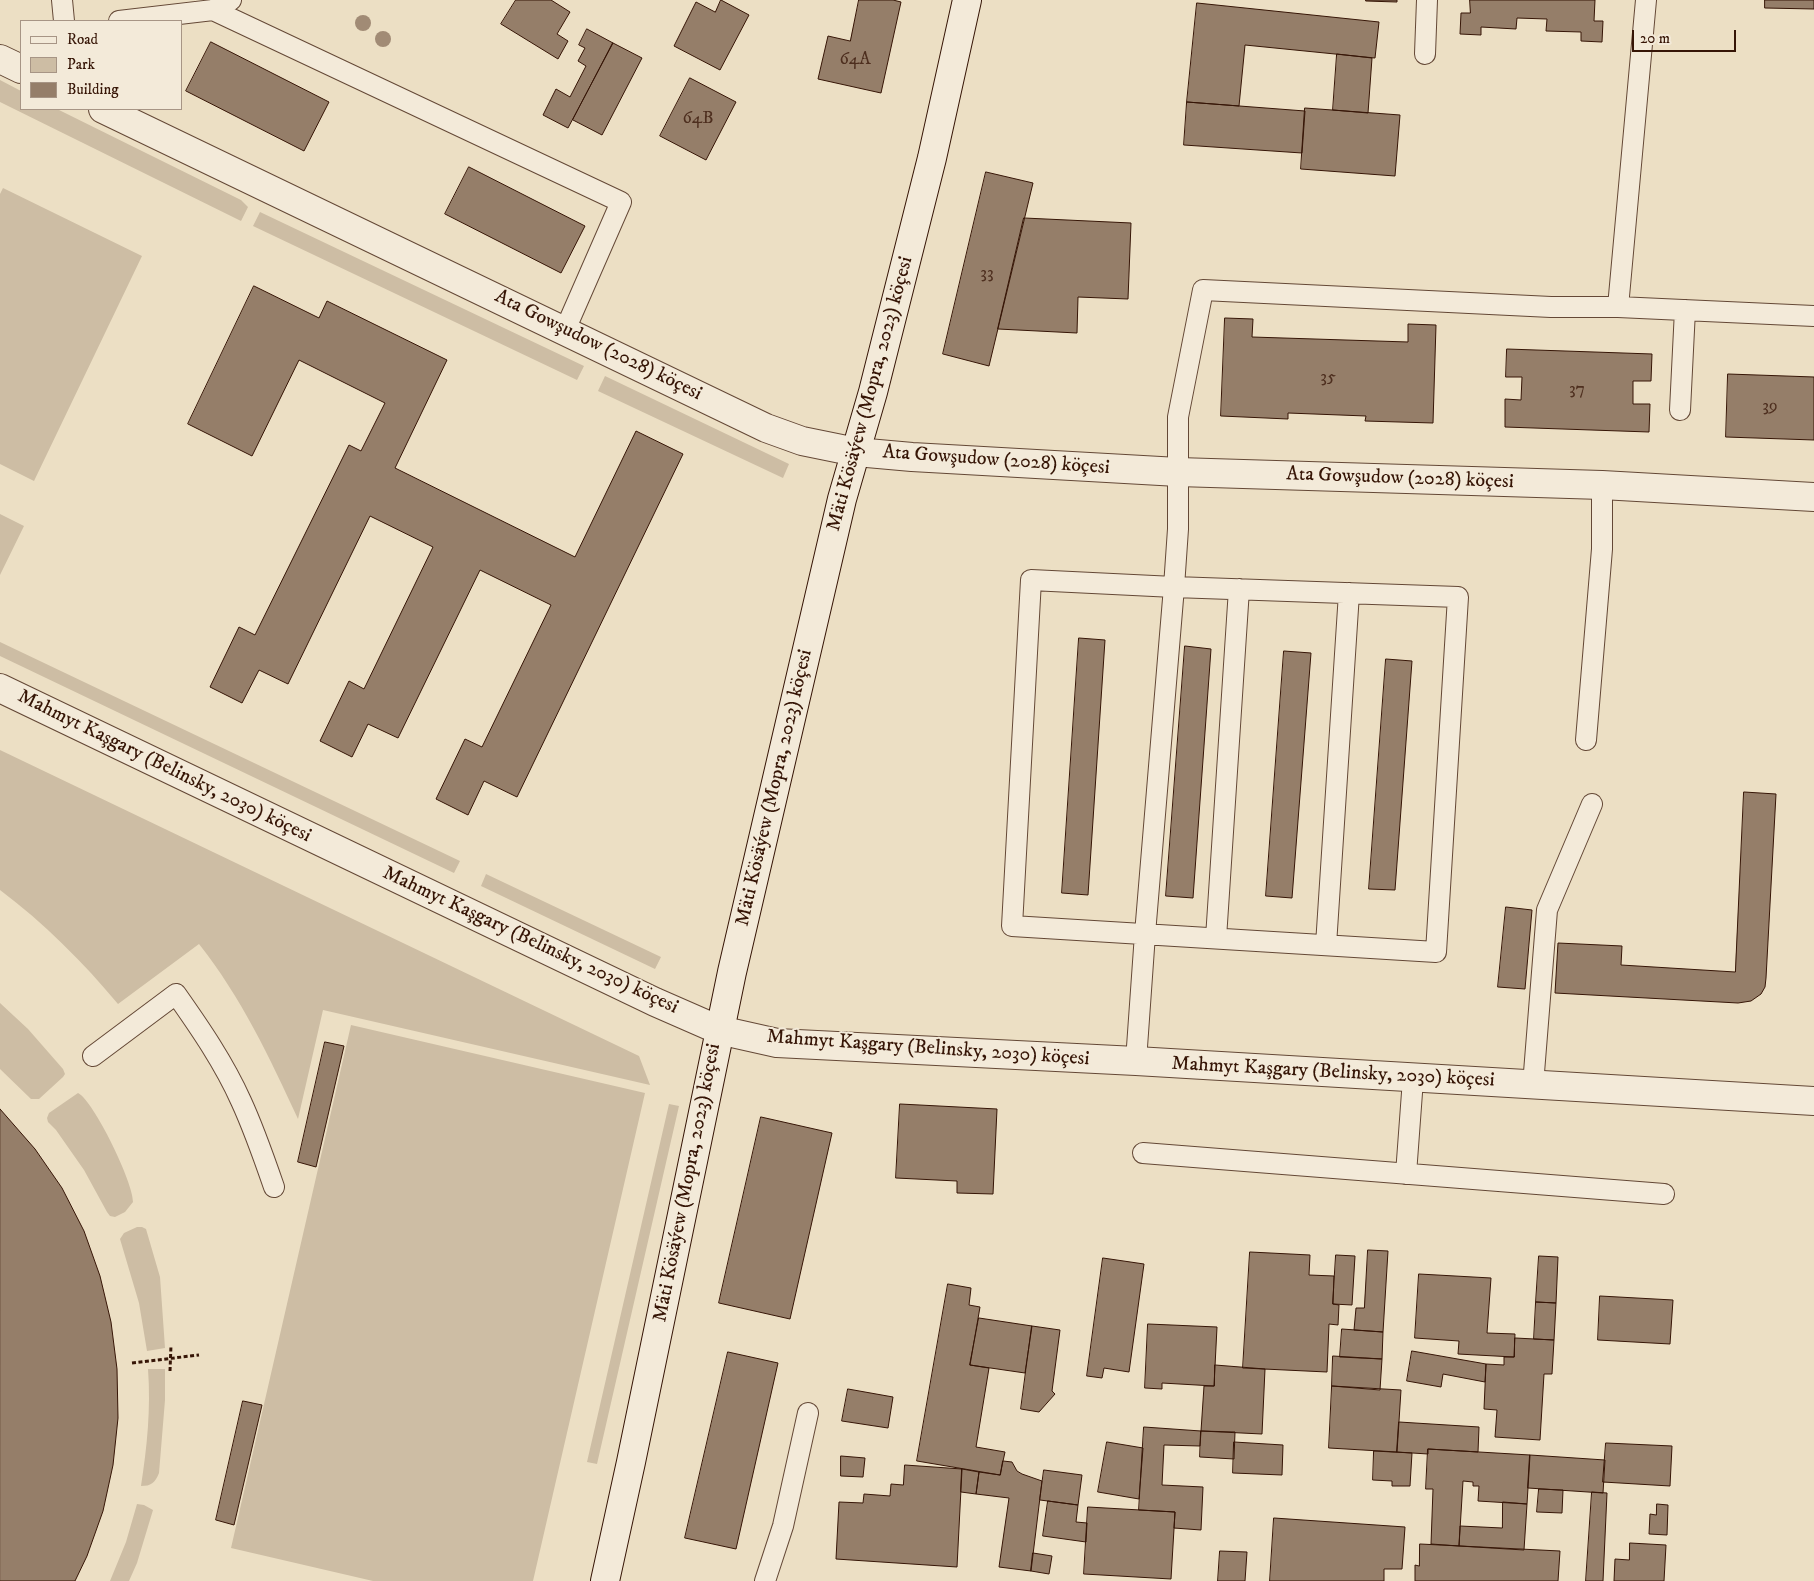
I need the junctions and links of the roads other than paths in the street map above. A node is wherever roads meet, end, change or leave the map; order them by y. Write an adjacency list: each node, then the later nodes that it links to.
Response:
1 (62, 0): 7 (lane)
2 (231, 0): 6 (lane)
3 (967, 0): 18 (street, Mäti Kösäýew (Mopra, 2023) köçesi)
4 (1427, 0): 9 (lane)
5 (1646, 0): 13 (lane)
6 (213, 10): 8 (lane); 16 (lane)
7 (64, 20)
8 (128, 20)
9 (1425, 54)
10 (0, 59): 11 (street)
11 (20, 69)
12 (105, 110): 16 (street, Ata Gowşudow (2028) köçesi)
13 (1618, 307): 14 (lane); 19 (lane)
14 (1685, 310): 15 (lane); 17 (lane)
15 (1814, 316)
16 (565, 330): 18 (street, Ata Gowşudow (2028) köçesi)
17 (1680, 410)
18 (856, 452): 19 (street, Ata Gowşudow (2028) köçesi); 31 (street, Mäti Kösäýew (Mopra, 2023) köçesi)
19 (1178, 472): 20 (street, Ata Gowşudow (2028) köçesi); 22 (lane)
20 (1602, 485): 21 (street, Ata Gowşudow (2028) köçesi); 26 (lane)
21 (1814, 497)
22 (1174, 587): 23 (lane); 28 (lane); 28 (lane)
23 (1238, 589): 24 (lane); 29 (lane)
24 (1349, 593): 30 (lane); 30 (lane)
25 (0, 688): 31 (street, Mahmyt Kaşgary (Belinsky, 2030) köçesi)
26 (1586, 740)
27 (1592, 804): 35 (lane)
28 (1145, 934): 29 (lane); 33 (lane)
29 (1216, 938): 30 (lane)
30 (1326, 945)
31 (719, 1030): 33 (street, Mahmyt Kaşgary (Belinsky, 2030) köçesi); 42 (street, Mäti Kösäýew (Mopra, 2023) köçesi)
32 (93, 1056): 39 (lane)
33 (1136, 1062): 34 (street, Mahmyt Kaşgary (Belinsky, 2030) köçesi)
34 (1413, 1078): 35 (street, Mahmyt Kaşgary (Belinsky, 2030) köçesi); 38 (lane)
35 (1534, 1085): 36 (street, Mahmyt Kaşgary (Belinsky, 2030) köçesi)
36 (1814, 1101)
37 (1143, 1153): 38 (lane)
38 (1406, 1174): 40 (lane)
39 (274, 1187)
40 (1664, 1194)
41 (808, 1413): 43 (lane)
42 (605, 1581)
43 (765, 1581)

